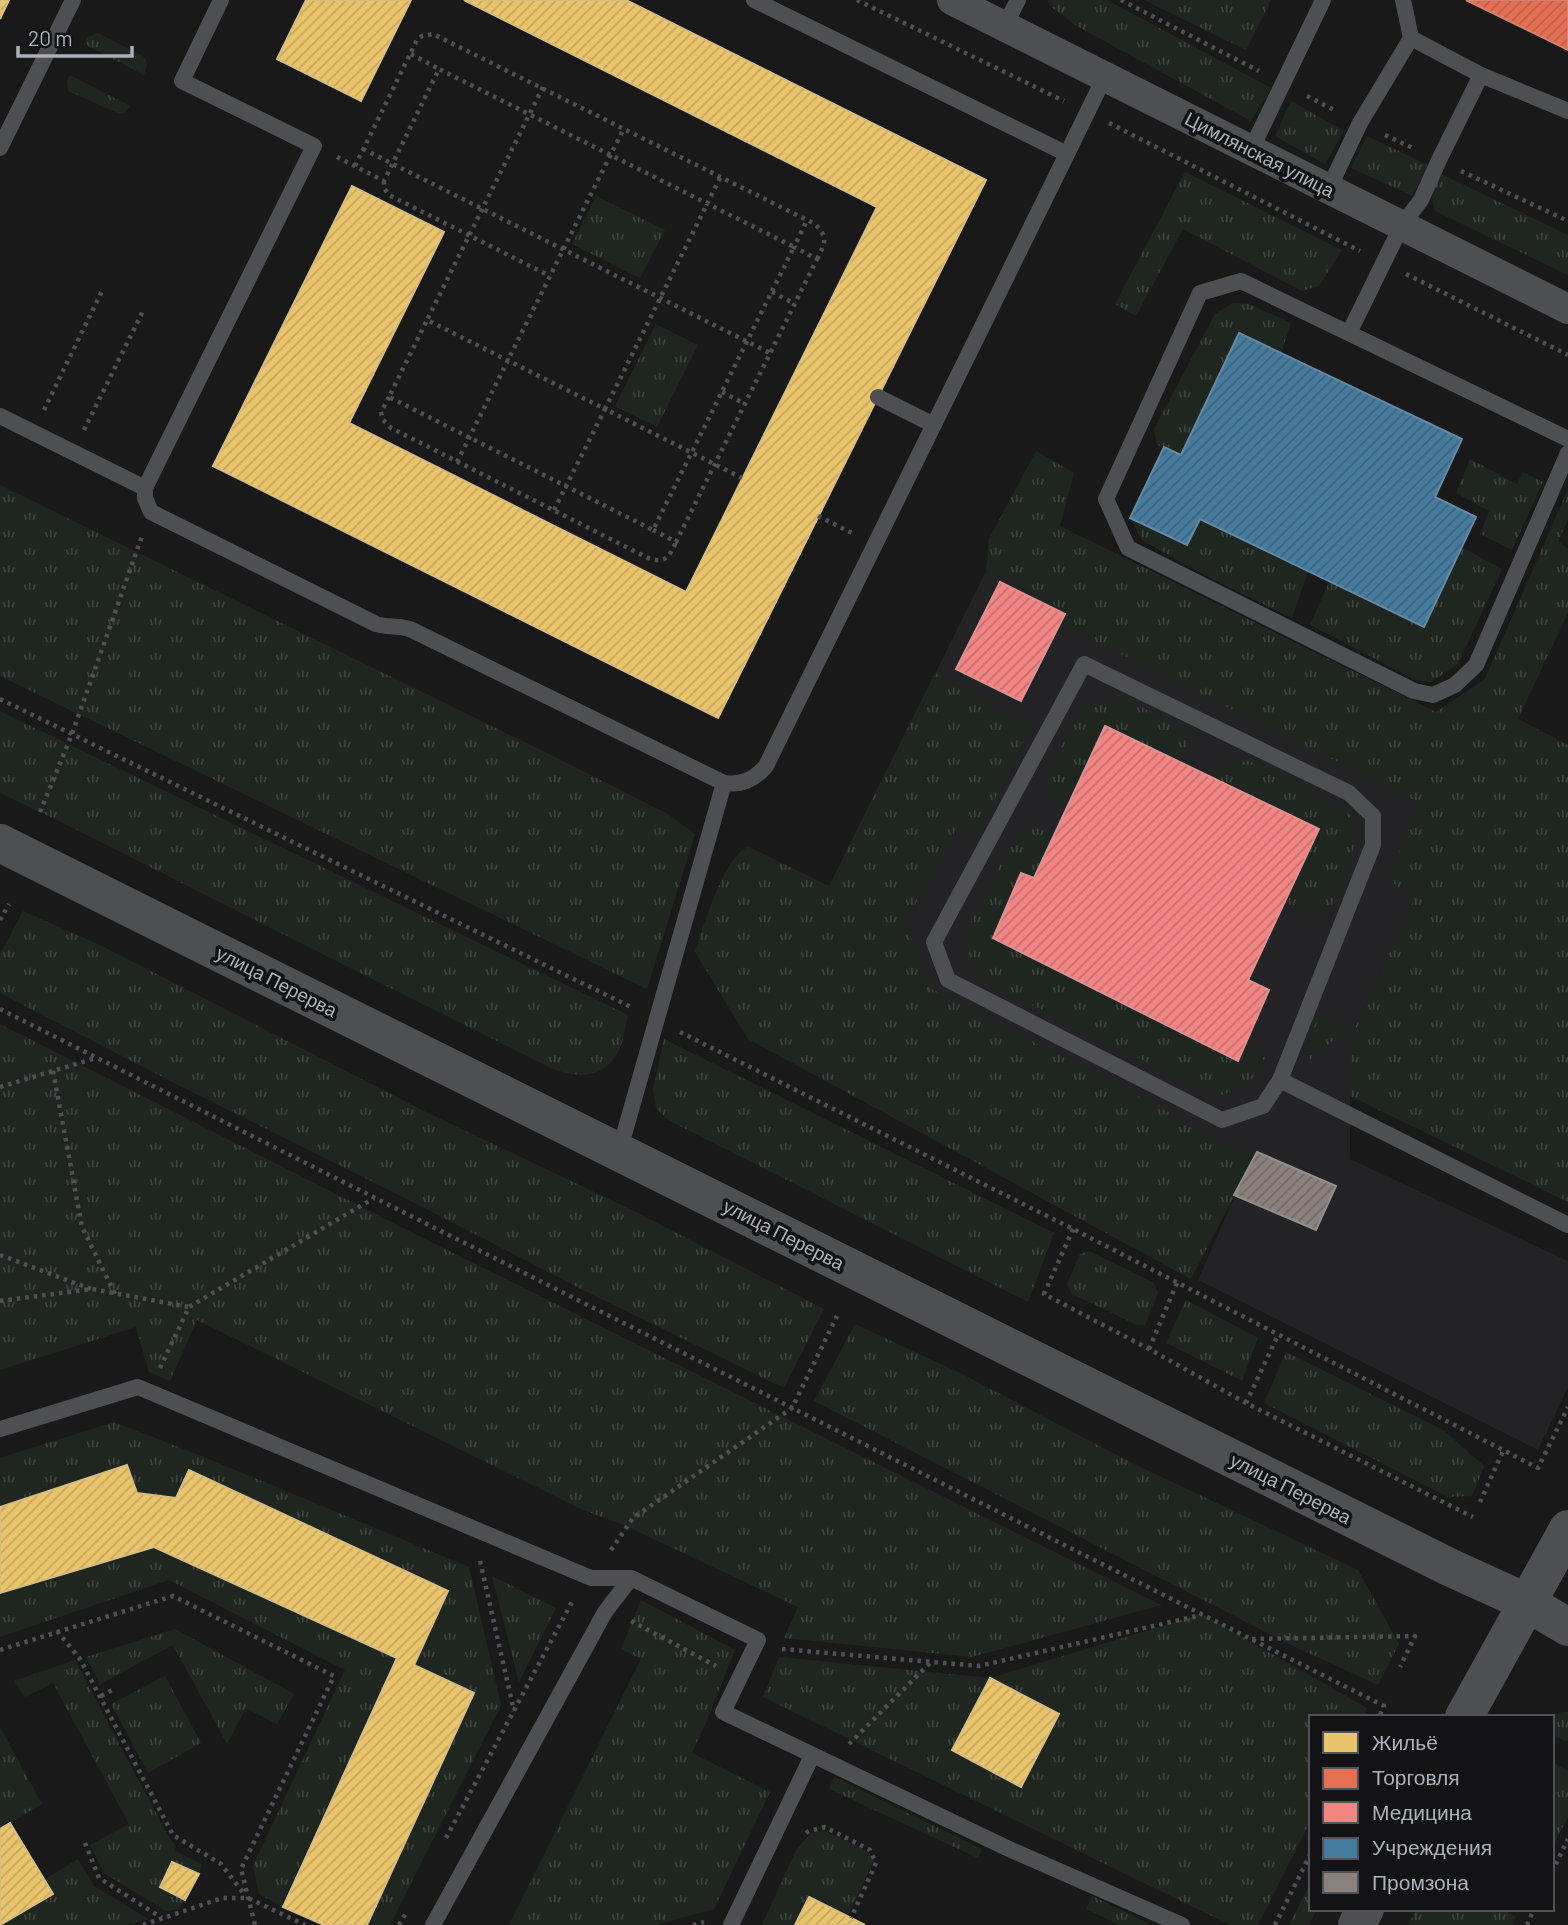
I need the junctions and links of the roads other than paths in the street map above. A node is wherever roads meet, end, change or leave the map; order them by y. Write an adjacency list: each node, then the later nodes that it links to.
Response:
1 (73, 0): 12 (lane)
2 (221, 0): 24 (lane)
3 (754, 0): 14 (lane)
4 (952, 0): 7 (street, Цимлянская улица)
5 (1323, 0): 13 (lane)
6 (1403, 0): 8 (lane)
7 (1011, 12): 10 (street, Цимлянская улица)
8 (1411, 38): 9 (lane); 15 (lane)
9 (1481, 75): 11 (lane); 16 (lane)
10 (1105, 76): 13 (street, Цимлянская улица); 14 (lane)
11 (1568, 111)
12 (0, 148)
13 (1251, 149): 15 (street, Цимлянская улица)
14 (1067, 154): 21 (lane)
15 (1329, 188): 16 (street, Цимлянская улица)
16 (1402, 225): 17 (street, Цимлянская улица); 18 (lane)
17 (1568, 309)
18 (1349, 332): 22 (lane); 23 (lane)
19 (878, 397): 21 (lane)
20 (0, 416): 24 (lane)
21 (934, 425): 25 (lane)
22 (1568, 439)
23 (1568, 453)
24 (145, 488): 25 (lane)
25 (724, 783): 28 (lane)
26 (0, 843): 28 (street, улица Перерва)
27 (1280, 1080): 27 (lane); 29 (lane)
28 (619, 1152): 33 (street, улица Перерва)
29 (1568, 1224)
30 (0, 1429): 32 (lane)
31 (1568, 1529): 33 (street)
32 (631, 1578): 36 (lane); 37 (lane)
33 (1526, 1602): 34 (street, улица Перерва); 35 (street)
34 (1568, 1627)
35 (1465, 1715)
36 (812, 1756): 38 (lane); 39 (lane)
37 (433, 1925)
38 (731, 1925)
39 (1182, 1925)

